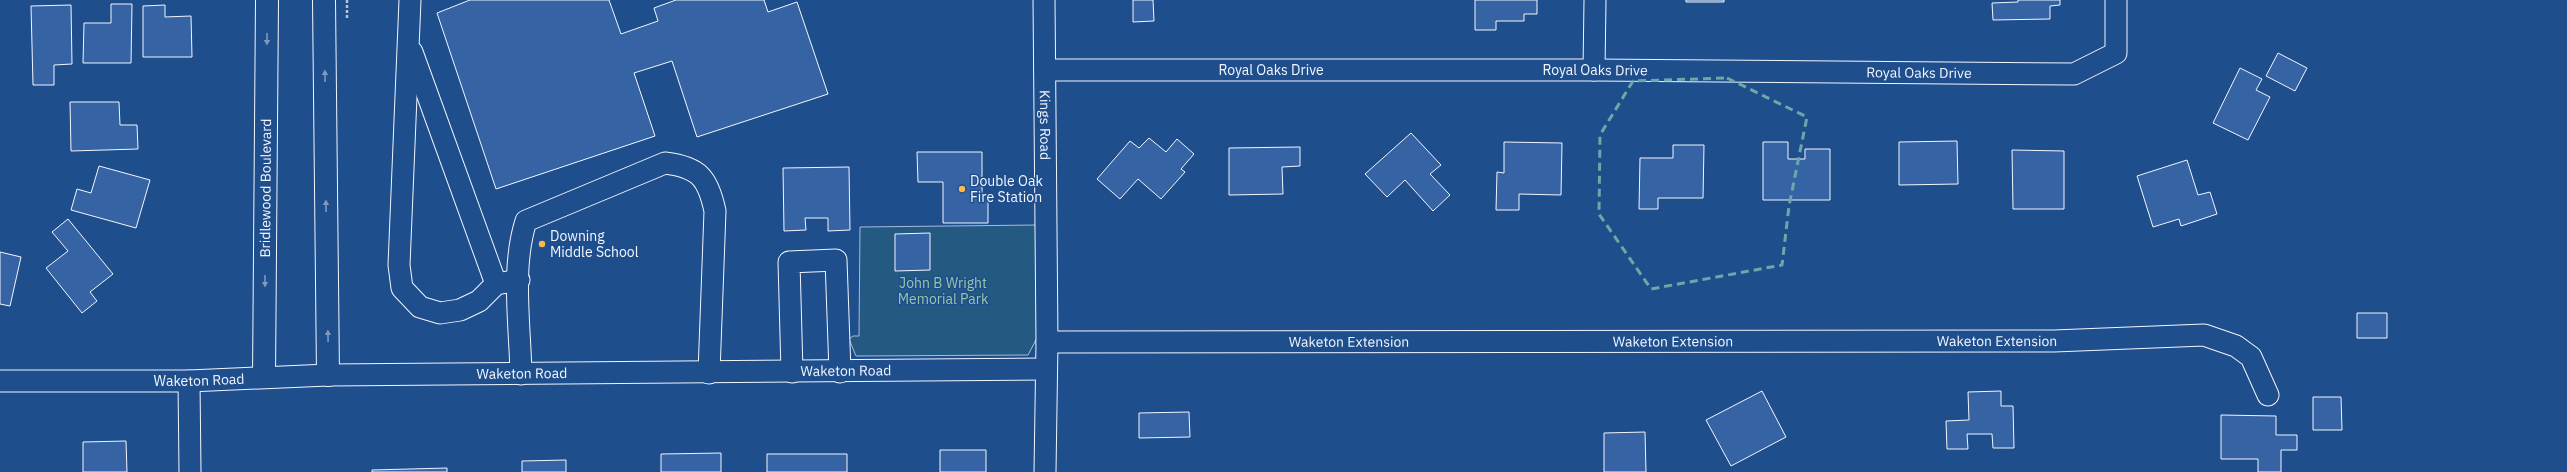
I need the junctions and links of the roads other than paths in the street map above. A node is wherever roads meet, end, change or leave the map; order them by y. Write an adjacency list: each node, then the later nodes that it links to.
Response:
1 (267, 0): 19 (main road, Bridlewood Boulevard, one-way to 19)
2 (324, 0): 18 (main road, one-way to 2)
3 (410, 0): 7 (street)
4 (1044, 0): 8 (street, Kings Road)
5 (1595, 0): 9 (street)
6 (2116, 0): 9 (street, Royal Oaks Drive)
7 (408, 41): 11 (street); 11 (street)
8 (1045, 70): 9 (street, Royal Oaks Drive); 12 (street, Kings Road)
9 (1594, 70)
10 (519, 280): 11 (street); 16 (street); 17 (street)
11 (496, 284)
12 (1047, 342): 13 (street, Kings Road); 22 (street, Waketon Extension)
13 (1045, 369): 15 (street, Waketon Road); 24 (street, Kings Road)
14 (792, 372): 15 (street, Waketon Road); 15 (street); 16 (street, Waketon Road)
15 (840, 372)
16 (710, 373): 17 (street, Waketon Road)
17 (521, 374): 18 (street, Waketon Road)
18 (328, 375): 19 (street, Waketon Road)
19 (264, 376): 21 (street, Waketon Road)
20 (0, 381): 21 (street, Waketon Road)
21 (189, 381): 23 (street)
22 (2268, 395)
23 (190, 472)
24 (1045, 472)

